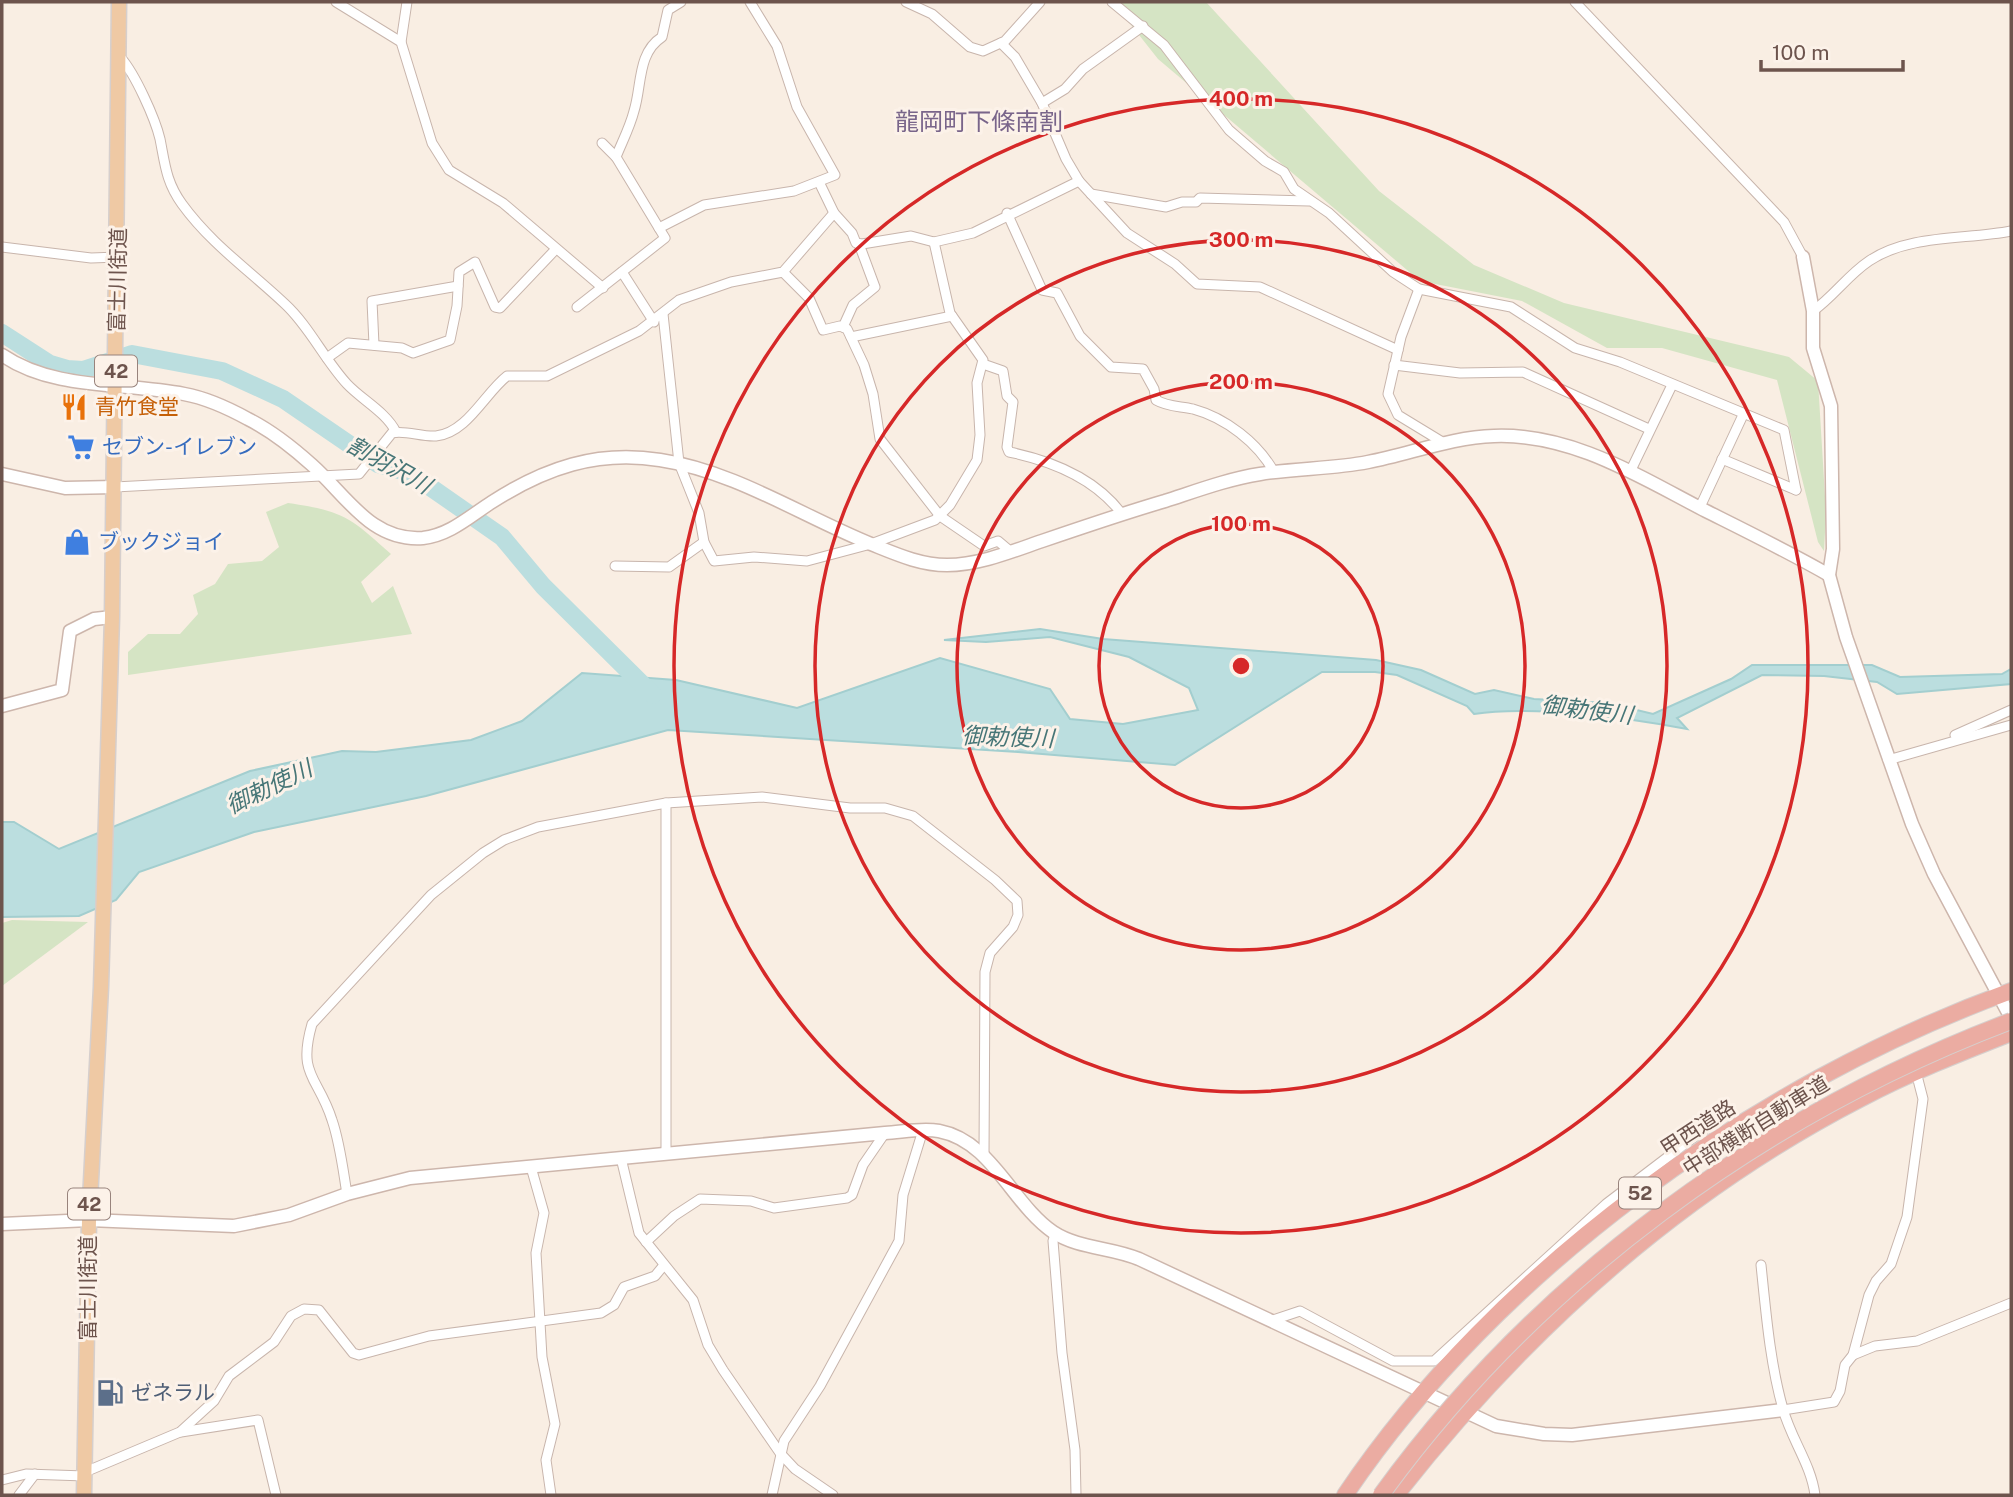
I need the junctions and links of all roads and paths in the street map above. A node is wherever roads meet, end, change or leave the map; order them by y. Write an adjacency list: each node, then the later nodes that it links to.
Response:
1 (119, 2): 13 (main road, 富士川街道 / 42)
2 (336, 2): 11 (street)
3 (407, 2): 11 (street)
4 (681, 2): 16 (street)
5 (750, 2): 18 (street)
6 (906, 2): 12 (street)
7 (1040, 2): 12 (street)
8 (1112, 2): 10 (street)
9 (1575, 2): 30 (street)
10 (1143, 26): 14 (street); 20 (street)
11 (401, 42): 28 (street)
12 (1001, 43): 14 (street)
13 (121, 58): 29 (main road, 富士川街道 / 42); 46 (street)
14 (1042, 103): 17 (street)
15 (602, 143): 16 (street)
16 (615, 157): 23 (street)
17 (1079, 181): 19 (street); 22 (street)
18 (819, 182): 21 (street); 23 (street)
19 (1091, 194): 20 (street); 44 (street)
20 (1309, 201): 35 (street)
21 (834, 213): 26 (street); 32 (street)
22 (1007, 214): 25 (street); 57 (street)
23 (659, 228): 31 (street)
24 (2011, 231): 37 (street)
25 (934, 242): 26 (street); 39 (street)
26 (859, 244): 41 (street)
27 (2, 247): 29 (street)
28 (555, 250): 33 (street); 34 (street)
29 (118, 257): 50 (main road, 富士川街道 / 42)
30 (1802, 257): 37 (street)
31 (622, 272): 34 (street); 40 (street)
32 (783, 272): 38 (street); 41 (street)
33 (458, 286): 43 (street); 43 (street)
34 (603, 288): 36 (street)
35 (1419, 289): 44 (street); 49 (street)
36 (577, 307)
37 (1813, 311): 69 (street)
38 (663, 314): 40 (street); 56 (street)
39 (952, 316): 42 (street); 47 (street)
40 (654, 322): 53 (street)
41 (843, 327): 42 (street)
42 (851, 337): 64 (street)
43 (374, 345): 46 (street)
44 (1398, 350): 48 (street)
45 (2, 355): 50 (street)
46 (327, 358): 53 (street)
47 (983, 364): 63 (street); 64 (street)
48 (1394, 365): 52 (street); 54 (street)
49 (1672, 385): 51 (street); 52 (street)
50 (116, 387): 60 (street); 61 (main road, 富士川街道 / 42)
51 (1743, 415): 55 (street); 55 (street)
52 (1649, 429): 58 (street)
53 (396, 432): 60 (street)
54 (1445, 444): 57 (street); 58 (street)
55 (1723, 459): 62 (street)
56 (680, 463): 60 (street); 65 (street); 66 (street)
57 (1274, 472): 63 (street)
58 (1630, 472): 62 (street)
59 (2, 474): 61 (street)
60 (325, 477): 61 (street)
61 (115, 487): 70 (main road, 富士川街道 / 42)
62 (1700, 508): 69 (street)
63 (1122, 514): 67 (street)
64 (940, 516): 66 (street); 67 (street)
65 (704, 542): 66 (street); 68 (street)
66 (871, 544): 67 (street)
67 (1010, 552)
68 (615, 566)
69 (1829, 575): 75 (street)
70 (112, 617): 71 (street); 89 (main road, 富士川街道 / 42)
71 (2, 706)
72 (2011, 710): 74 (street)
73 (2011, 724): 74 (street)
74 (1947, 741): 75 (street)
75 (1886, 755): 77 (street)
76 (666, 803): 84 (street); 85 (street); 88 (street)
77 (2005, 993): 78 (street); 99 (highway, 甲西道路 / 52)
78 (2011, 1019): 115 (highway, 中部横断自動車道, bridge)
79 (2011, 1032): 80 (highway, 52)
80 (1916, 1072): 98 (street); 101 (highway, 52)
81 (1719, 1118): 96 (street)
82 (923, 1130): 83 (street); 85 (street); 103 (street)
83 (886, 1133): 84 (street); 92 (street)
84 (666, 1153): 86 (street)
85 (984, 1156): 91 (street)
86 (621, 1158): 87 (street); 92 (street)
87 (531, 1167): 88 (street); 97 (street)
88 (347, 1194): 89 (street)
89 (89, 1220): 90 (street); 105 (main road, 富士川街道 / 42)
90 (2, 1223)
91 (1055, 1234): 96 (street); 113 (street)
92 (646, 1242): 93 (street)
93 (664, 1265): 97 (street); 103 (street)
94 (1761, 1265): 100 (street)
95 (2011, 1303): 98 (street)
96 (1268, 1322): 99 (street)
97 (540, 1323): 102 (street); 110 (street)
98 (1853, 1355): 100 (street)
99 (1423, 1391): 101 (street); 114 (highway, 甲西道路 / 52)
100 (1783, 1410): 101 (street); 117 (street)
101 (1464, 1411): 116 (highway, 52)
102 (180, 1432): 105 (street); 109 (street)
103 (780, 1453): 111 (street); 112 (street)
104 (35, 1474): 105 (street); 106 (street); 107 (street)
105 (85, 1474): 108 (main road, 富士川街道 / 42)
106 (2, 1480)
107 (19, 1495)
108 (84, 1495)
109 (276, 1495)
110 (551, 1495)
111 (772, 1495)
112 (833, 1495)
113 (1076, 1495)
114 (1345, 1495)
115 (1381, 1495)
116 (1396, 1495)
117 (1815, 1495)

